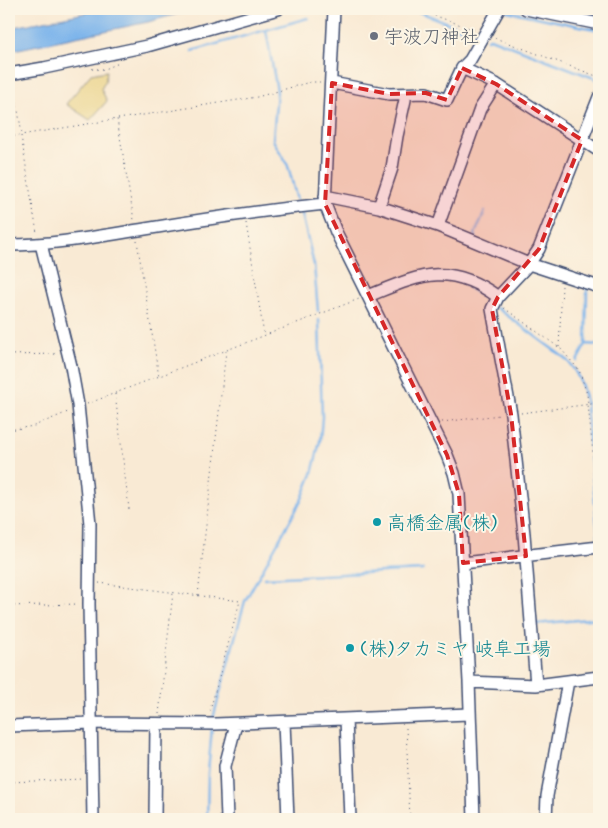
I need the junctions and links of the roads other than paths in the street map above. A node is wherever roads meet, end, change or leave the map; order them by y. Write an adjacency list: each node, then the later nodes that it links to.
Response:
1 (278, 9): 7 (street)
2 (334, 9): 8 (street)
3 (499, 9): 6 (street)
4 (526, 9): 5 (street)
5 (599, 24)
6 (462, 68): 9 (street); 10 (street)
7 (9, 74)
8 (332, 82): 10 (street); 14 (street)
9 (496, 84): 12 (street); 16 (street)
10 (405, 94): 15 (street)
11 (599, 97): 12 (street)
12 (582, 140): 13 (street); 19 (street)
13 (599, 151)
14 (325, 200): 15 (street); 17 (street); 21 (street)
15 (379, 207): 16 (street)
16 (438, 226): 19 (street)
17 (40, 244): 18 (street); 33 (street)
18 (9, 245)
19 (529, 264): 20 (street); 22 (street)
20 (599, 287)
21 (368, 296): 22 (street); 25 (street)
22 (496, 300): 24 (street)
23 (599, 548): 24 (street)
24 (526, 556): 25 (street); 29 (street)
25 (463, 563): 28 (street)
26 (599, 677): 27 (street)
27 (568, 681): 29 (street); 43 (street)
28 (469, 682): 29 (street); 30 (street)
29 (536, 685)
30 (469, 714): 31 (street); 42 (street)
31 (346, 719): 32 (street); 41 (street)
32 (284, 722): 35 (street); 40 (street)
33 (92, 724): 34 (street); 36 (street); 37 (street)
34 (157, 724): 35 (street); 38 (street)
35 (236, 724): 39 (street)
36 (9, 726)
37 (93, 819)
38 (155, 819)
39 (227, 819)
40 (288, 819)
41 (350, 819)
42 (474, 819)
43 (546, 819)

